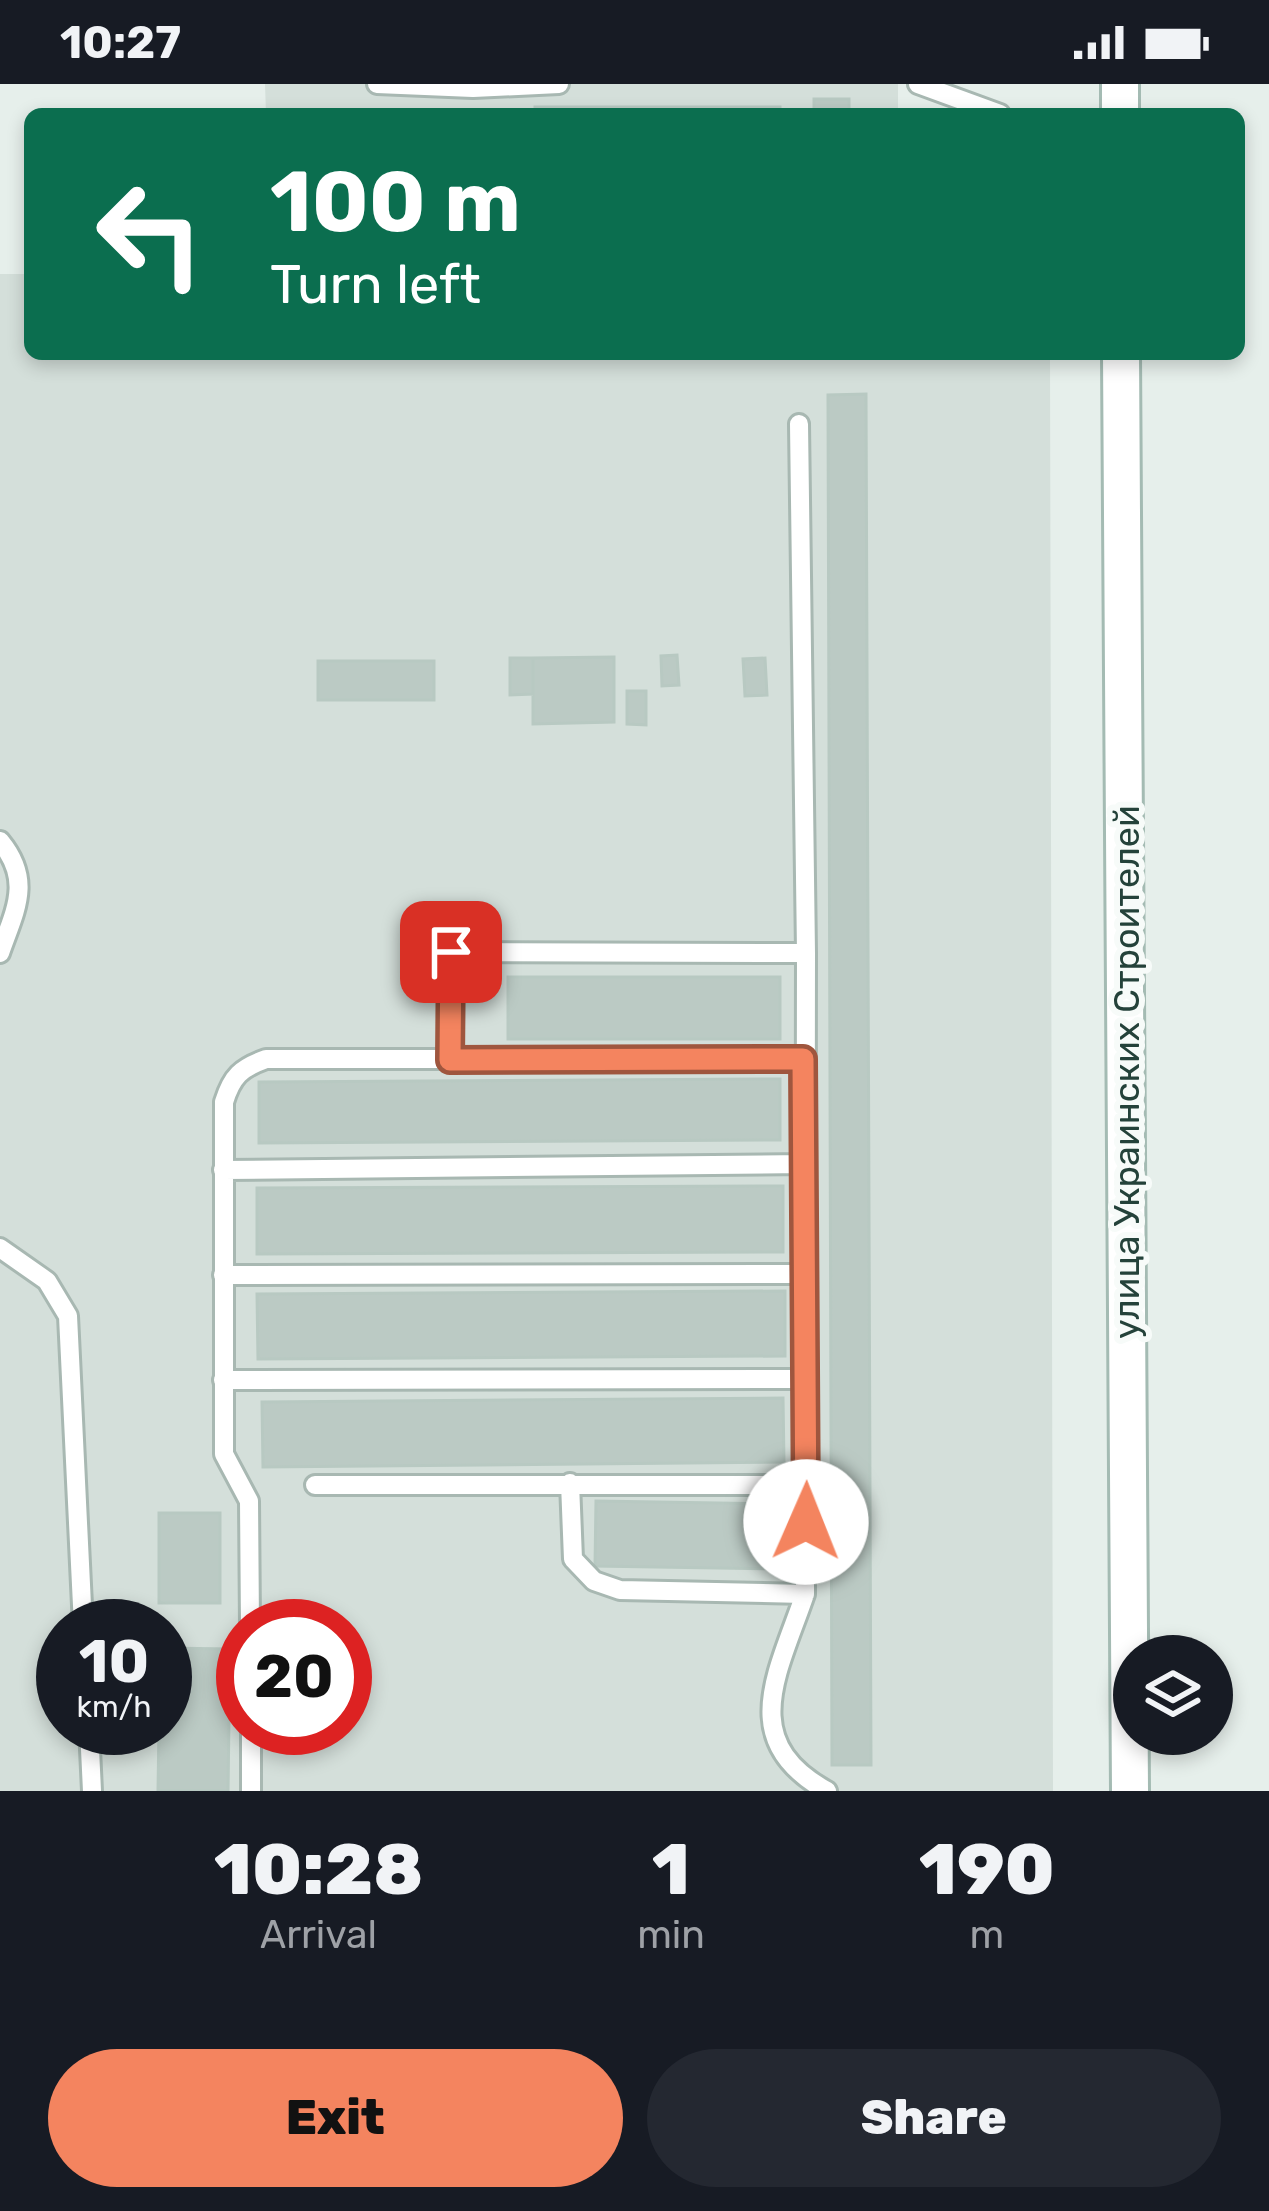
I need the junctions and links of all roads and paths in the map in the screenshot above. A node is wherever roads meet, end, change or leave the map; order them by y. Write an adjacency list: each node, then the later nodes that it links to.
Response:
1 (377, 84): 4 (lane)
2 (560, 84): 4 (lane)
3 (918, 84): 5 (lane)
4 (473, 86)
5 (984, 108)
6 (1121, 360): 31 (street, улица Украинских Строителей)
7 (799, 424): 10 (lane)
8 (0, 841): 9 (lane)
9 (0, 953)
10 (806, 953): 11 (lane); 12 (lane)
11 (803, 1059): 12 (lane); 13 (lane)
12 (450, 1060): 14 (lane)
13 (804, 1164): 14 (lane); 16 (lane)
14 (223, 1170): 17 (lane)
15 (0, 1248): 24 (lane)
16 (805, 1274): 17 (lane); 18 (lane)
17 (223, 1275): 19 (lane)
18 (807, 1379): 19 (lane); 22 (lane)
19 (223, 1380): 25 (lane)
20 (570, 1483): 21 (lane); 22 (lane); 23 (lane)
21 (315, 1486)
22 (807, 1486): 23 (lane)
23 (805, 1594): 30 (lane)
24 (82, 1599)
25 (250, 1599)
26 (90, 1755): 28 (lane)
27 (250, 1755): 29 (lane)
28 (92, 1791)
29 (251, 1791)
30 (827, 1791)
31 (1130, 1791)

